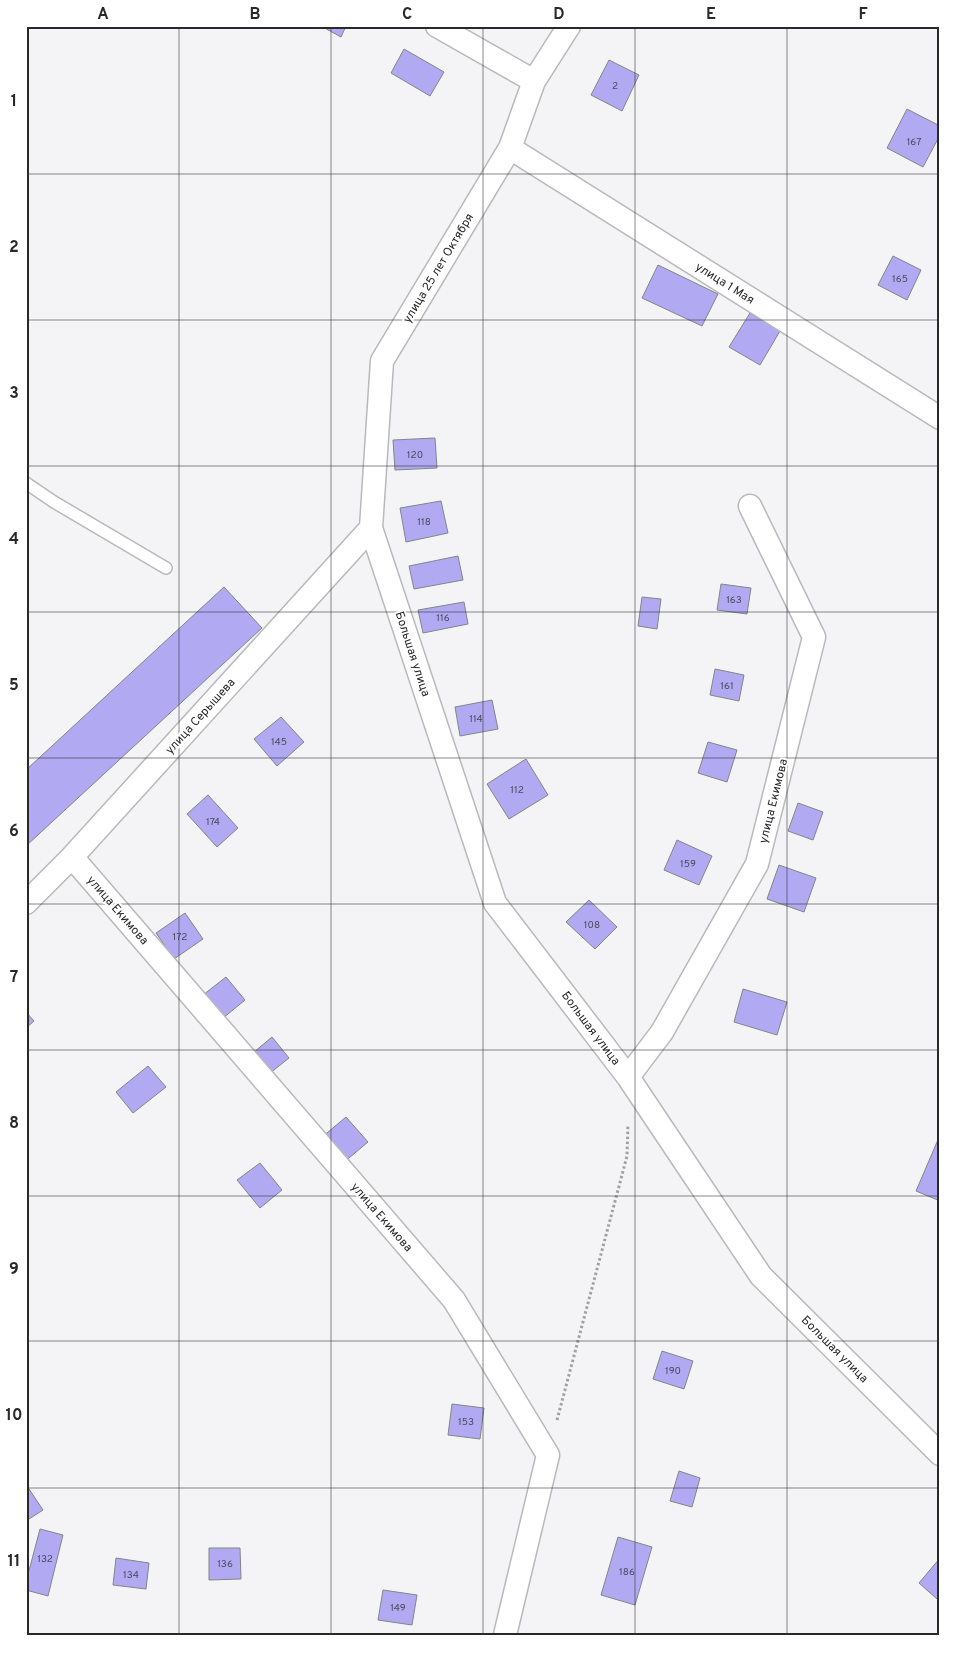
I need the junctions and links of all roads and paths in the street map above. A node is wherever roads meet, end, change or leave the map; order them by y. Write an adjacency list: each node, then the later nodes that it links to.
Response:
1 (438, 26): 3 (street)
2 (569, 26): 3 (street, улица 25 лет Октября)
3 (534, 81): 4 (street, улица 25 лет Октября)
4 (510, 148): 5 (street, улица 1 Мая); 8 (street, улица 25 лет Октября)
5 (940, 418)
6 (26, 483): 9 (lane)
7 (750, 506): 12 (street, улица Екимова)
8 (371, 528): 10 (street, улица Серышева); 12 (street, Большая улица)
9 (166, 568)
10 (72, 857): 11 (street, улица Серышева); 15 (street, улица Екимова)
11 (26, 903)
12 (628, 1077): 14 (street, Большая улица)
13 (628, 1116): 15 (path)
14 (940, 1454)
15 (548, 1455): 16 (street)
16 (505, 1635)

